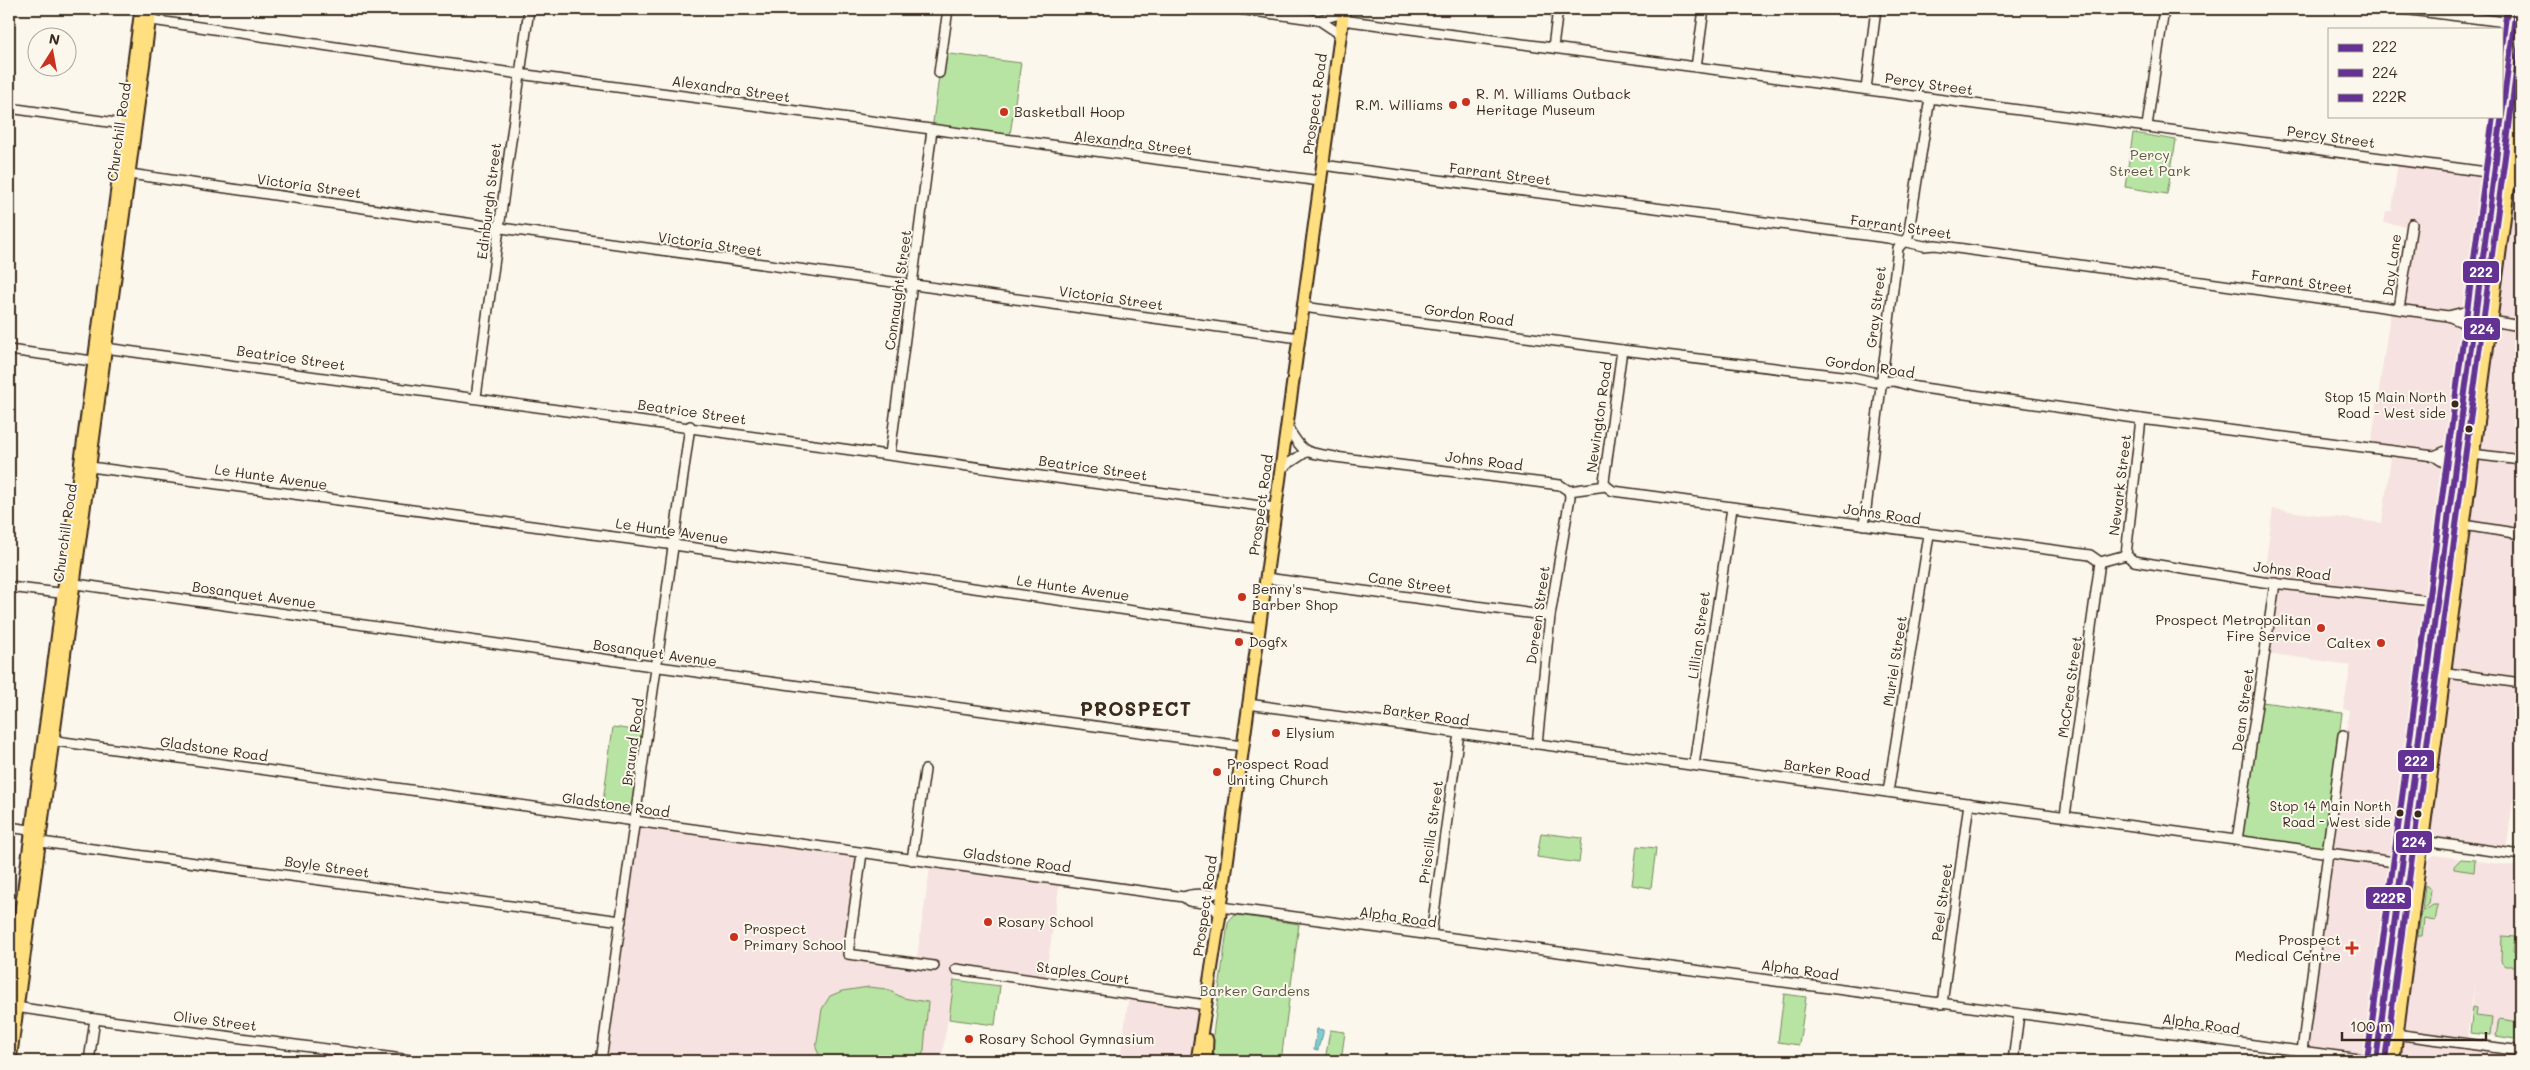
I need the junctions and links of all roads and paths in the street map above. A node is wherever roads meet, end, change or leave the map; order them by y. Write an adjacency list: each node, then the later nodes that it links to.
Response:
1 (529, 9): 18 (street, Edinburgh Street)
2 (948, 9): 17 (street)
3 (1239, 9): 12 (street)
4 (1558, 9): 15 (street)
5 (1704, 9): 16 (street)
6 (1876, 9): 20 (street)
7 (2164, 9): 24 (street)
8 (2403, 9): 13 (street)
9 (2516, 9): 13 (highway)
10 (145, 14): 18 (street, Alexandra Street); 23 (main road, Churchill Road)
11 (1343, 14): 12 (street); 14 (main road, Prospect Road); 15 (street, Percy Street)
12 (1319, 20): 14 (street)
13 (2518, 23): 28 (highway)
14 (1340, 34): 27 (main road, Prospect Road)
15 (1553, 48): 16 (street, Percy Street)
16 (1696, 67): 20 (street, Percy Street)
17 (939, 73)
18 (519, 74): 25 (street, Alexandra Street); 34 (street, Edinburgh Street)
19 (2521, 80): 26 (highway)
20 (1866, 89): 21 (street, Percy Street)
21 (1930, 98): 24 (street, Percy Street); 35 (street, Gray Street)
22 (9, 108): 23 (street)
23 (130, 125): 29 (main road, Churchill Road)
24 (2147, 126): 28 (street, Percy Street)
25 (932, 130): 30 (street, Alexandra Street); 36 (street, Connaught Street)
26 (2510, 163): 28 (street); 31 (highway)
27 (1322, 165): 30 (main road, Prospect Road); 35 (street, Farrant Street)
28 (2494, 172): 32 (highway)
29 (123, 173): 34 (street, Victoria Street); 41 (main road, Churchill Road); 49 (main road, Churchill Road)
30 (1320, 181): 37 (main road, Prospect Road)
31 (2514, 185): 32 (street); 42 (highway)
32 (2491, 197): 39 (highway)
33 (2412, 224): 38 (street, Day Lane)
34 (501, 228): 36 (street, Victoria Street); 52 (street, Edinburgh Street)
35 (1903, 242): 38 (street, Farrant Street); 51 (street, Gray Street)
36 (912, 286): 45 (street, Victoria Street); 59 (street, Connaught Street)
37 (1303, 307): 45 (main road, Prospect Road); 48 (street, Gordon Road)
38 (2399, 309): 40 (street, Farrant Street)
39 (2476, 309): 40 (street, Farrant Street); 44 (highway)
40 (2448, 316): 44 (street)
41 (109, 320): 46 (main road, Churchill Road); 49 (main road)
42 (2490, 322): 43 (street); 44 (street); 60 (highway)
43 (2521, 326)
44 (2473, 331): 54 (highway)
45 (1299, 338): 56 (main road, Prospect Road)
46 (105, 348): 50 (main road, Churchill Road); 52 (street, Beatrice Street)
47 (9, 350): 49 (street)
48 (1622, 350): 51 (street, Gordon Road); 66 (street, Newington Road)
49 (93, 360): 50 (main road); 63 (main road, Churchill Road)
50 (102, 371): 63 (main road, Churchill Road)
51 (1881, 381): 53 (street, Gordon Road); 70 (street, Gray Street)
52 (476, 397): 55 (street, Beatrice Street)
53 (2142, 419): 61 (street, Gordon Road); 75 (street, Newark Street)
54 (2460, 425): 57 (highway); 60 (highway)
55 (690, 426): 59 (street, Beatrice Street); 74 (street, Braund Road)
56 (1288, 428): 58 (street); 64 (main road, Prospect Road)
57 (2458, 446): 61 (street, Gordon Road); 65 (highway)
58 (1306, 452): 64 (street); 67 (street, Johns Road)
59 (890, 454): 68 (street, Beatrice Street)
60 (2472, 454): 62 (street); 71 (highway)
61 (2434, 456): 65 (street)
62 (2521, 460)
63 (85, 466): 74 (street, Le Hunte Avenue); 80 (main road, Churchill Road)
64 (1282, 468): 68 (main road, Prospect Road)
65 (2454, 474): 81 (highway)
66 (1606, 486): 67 (street, Johns Road); 69 (street, Johns Road)
67 (1569, 491): 83 (street, Doreen Street)
68 (1275, 508): 77 (main road, Prospect Road)
69 (1732, 508): 70 (street, Johns Road); 95 (street, Lillian Street)
70 (1864, 525): 72 (street, Johns Road)
71 (2462, 525): 73 (street); 82 (highway)
72 (1929, 534): 76 (street, Johns Road); 97 (street, Muriel Street)
73 (2521, 534)
74 (674, 545): 84 (street, Le Hunte Avenue); 85 (street, Braund Road)
75 (2126, 555): 76 (street); 78 (street, Johns Road)
76 (2100, 562): 99 (street, McCrea Street)
77 (1266, 578): 83 (street, Cane Street); 84 (main road, Prospect Road)
78 (2275, 584): 81 (street, Johns Road); 103 (street, Dean Street)
79 (9, 587): 80 (street, Bosanquet Avenue)
80 (68, 589): 85 (street, Bosanquet Avenue); 92 (main road, Churchill Road)
81 (2437, 602): 82 (street, Johns Road); 86 (highway)
82 (2452, 604): 87 (highway)
83 (1550, 616): 93 (street, Doreen Street)
84 (1260, 629): 89 (main road, Prospect Road)
85 (657, 667): 94 (street, Bosanquet Avenue); 100 (street, Braund Road)
86 (2428, 670): 87 (street); 109 (highway)
87 (2443, 672): 88 (street); 104 (highway)
88 (2521, 683)
89 (1248, 704): 90 (street, Barker Road); 94 (main road, Prospect Road)
90 (1459, 733): 93 (street, Barker Road); 114 (street, Priscilla Street)
91 (2343, 735): 106 (street)
92 (48, 740): 100 (street, Gladstone Road); 102 (main road, Churchill Road)
93 (1537, 744): 95 (street, Barker Road)
94 (1242, 746): 110 (main road, Prospect Road)
95 (1694, 765): 97 (street, Barker Road)
96 (925, 770): 108 (street)
97 (1888, 792): 98 (street, Barker Road)
98 (1969, 803): 99 (street, Barker Road); 118 (street, Peel Street)
99 (2065, 816): 103 (street, Barker Road)
100 (635, 821): 105 (street, Gladstone Road); 113 (street, Braund Road)
101 (9, 827): 102 (street, Boyle Street)
102 (35, 836): 113 (street, Boyle Street); 117 (main road, Churchill Road)
103 (2237, 840): 106 (street, Barker Road)
104 (2422, 841): 107 (street); 122 (highway)
105 (862, 853): 108 (street, Gladstone Road); 115 (street)
106 (2328, 853): 109 (street, Barker Road); 123 (street)
107 (2521, 855)
108 (912, 860): 111 (street, Gladstone Road)
109 (2402, 863): 132 (highway)
110 (1222, 890): 111 (street, Gladstone Road); 112 (main road, Prospect Road)
111 (1184, 897): 112 (street, Gladstone Road)
112 (1220, 910): 114 (street, Alpha Road); 119 (main road, Prospect Road)
113 (621, 921): 128 (street, Braund Road)
114 (1430, 935): 118 (street, Alpha Road)
115 (934, 966)
116 (956, 969): 119 (street, Staples Court)
117 (12, 1004): 121 (street, Olive Street); 125 (main road, Churchill Road)
118 (1942, 1004): 120 (street, Alpha Road)
119 (1206, 1005): 129 (main road, Prospect Road); 130 (main road, Prospect Road)
120 (2019, 1014): 123 (street, Alpha Road); 131 (street)
121 (95, 1019): 126 (street); 127 (street, Olive Street)
122 (2395, 1034): 124 (street); 133 (highway)
123 (2302, 1051): 132 (street, Alpha Road)
124 (2521, 1052)
125 (10, 1061)
126 (89, 1061)
127 (418, 1061)
128 (601, 1061)
129 (1197, 1061)
130 (1206, 1061)
131 (2014, 1061)
132 (2375, 1061)
133 (2392, 1061)

